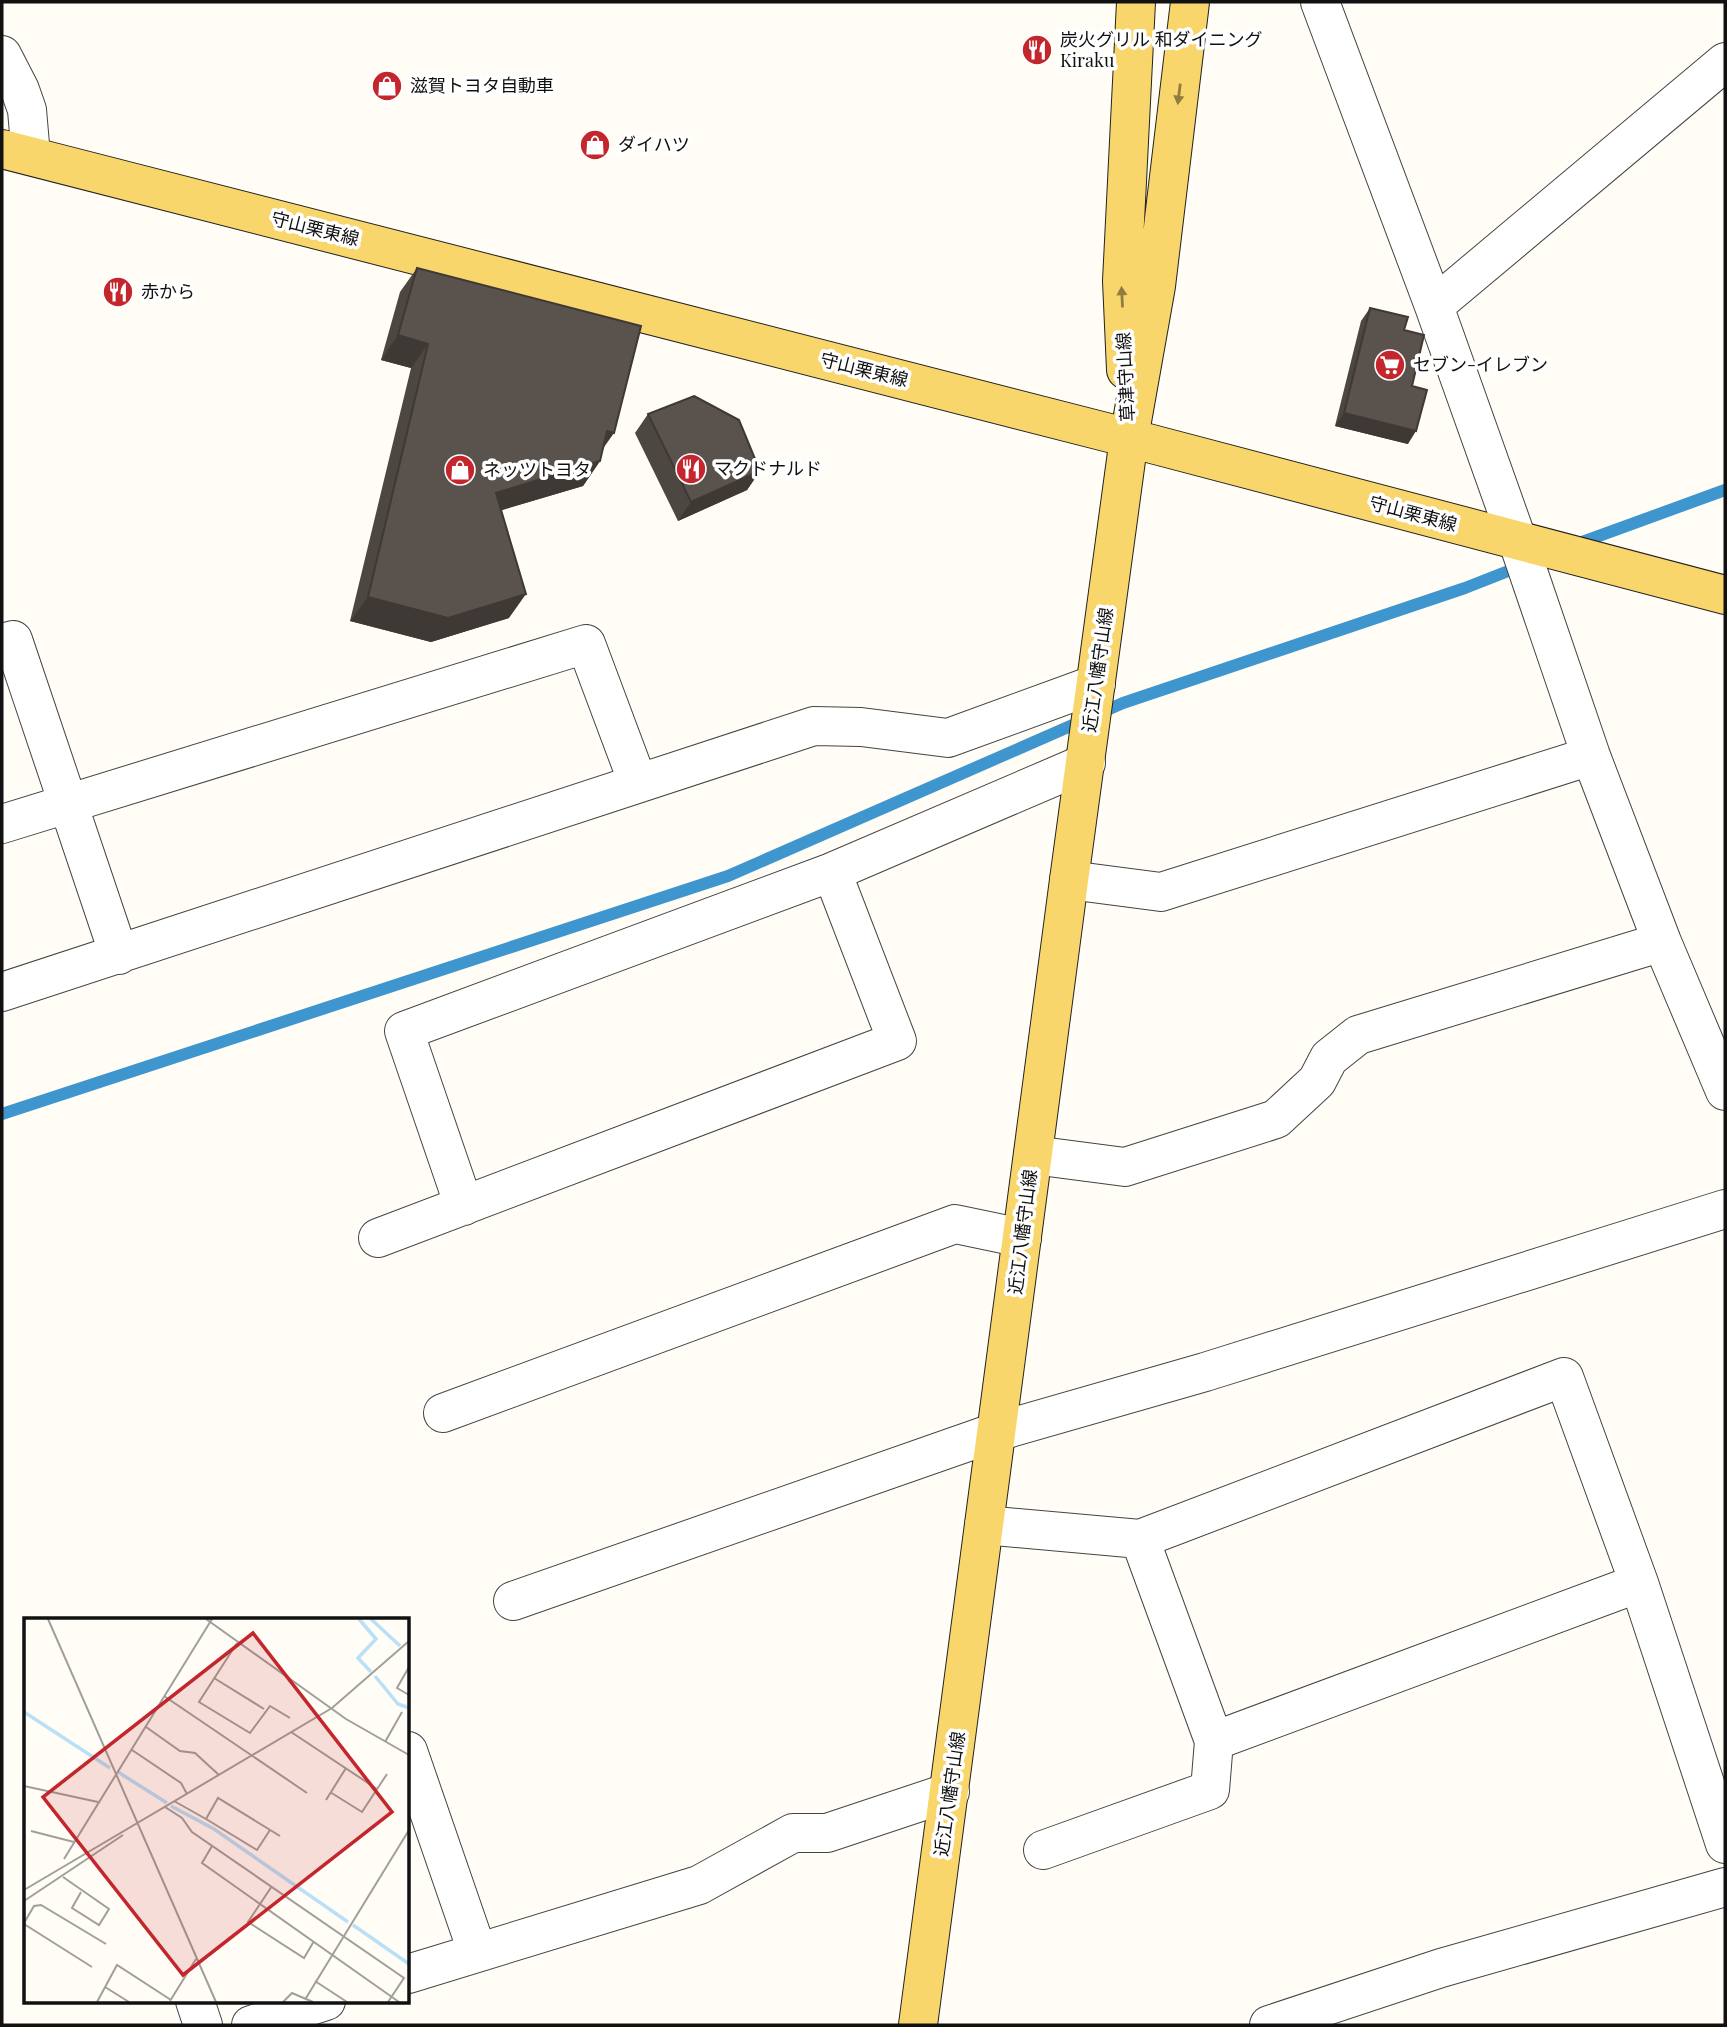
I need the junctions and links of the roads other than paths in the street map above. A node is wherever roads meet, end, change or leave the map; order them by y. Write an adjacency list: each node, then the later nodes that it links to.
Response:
1 (1136, 2): 8 (main road, 草津守山線, one-way to 1)
2 (1190, 2): 8 (main road, 草津守山線, one-way to 8)
3 (1320, 2): 7 (street)
4 (2, 55): 6 (street)
5 (1725, 62): 7 (street)
6 (17, 152): 8 (main road, 守山栗東線)
7 (1434, 306): 9 (street)
8 (1129, 438): 9 (main road, 守山栗東線); 12 (main road, 近江八幡守山線)
9 (1518, 541): 10 (main road, 守山栗東線); 13 (street)
10 (1725, 595)
11 (2, 643): 16 (street)
12 (1096, 684): 14 (main road, 近江八幡守山線); 15 (street)
13 (1591, 757): 19 (street); 20 (street)
14 (1086, 763): 18 (street); 19 (main road, 近江八幡守山線)
15 (638, 783): 16 (street); 21 (street)
16 (68, 804): 17 (street); 21 (street)
17 (2, 824)
18 (832, 872): 25 (street); 25 (street)
19 (1069, 880): 24 (main road, 近江八幡守山線)
20 (1662, 942): 23 (street); 24 (street)
21 (119, 955): 22 (street)
22 (2, 992)
23 (1725, 1091)
24 (1033, 1155): 28 (main road, 近江八幡守山線)
25 (464, 1206): 27 (street)
26 (1725, 1209): 30 (street)
27 (378, 1238)
28 (1023, 1238): 29 (street); 30 (main road, 近江八幡守山線)
29 (443, 1413)
30 (996, 1432): 31 (main road, 近江八幡守山線); 34 (street)
31 (984, 1525): 32 (street); 37 (main road, 近江八幡守山線)
32 (1140, 1539): 33 (street); 35 (street)
33 (1639, 1583): 35 (street); 38 (street)
34 (513, 1601)
35 (1214, 1741): 39 (street)
36 (410, 1757): 41 (street)
37 (950, 1792): 41 (street); 47 (main road, 近江八幡守山線)
38 (1725, 1844)
39 (1043, 1850)
40 (1725, 1886): 48 (street)
41 (477, 1951): 42 (street)
42 (410, 1973)
43 (195, 2002): 45 (street)
44 (323, 2002): 46 (street)
45 (203, 2025)
46 (251, 2025)
47 (918, 2025)
48 (1269, 2025)

